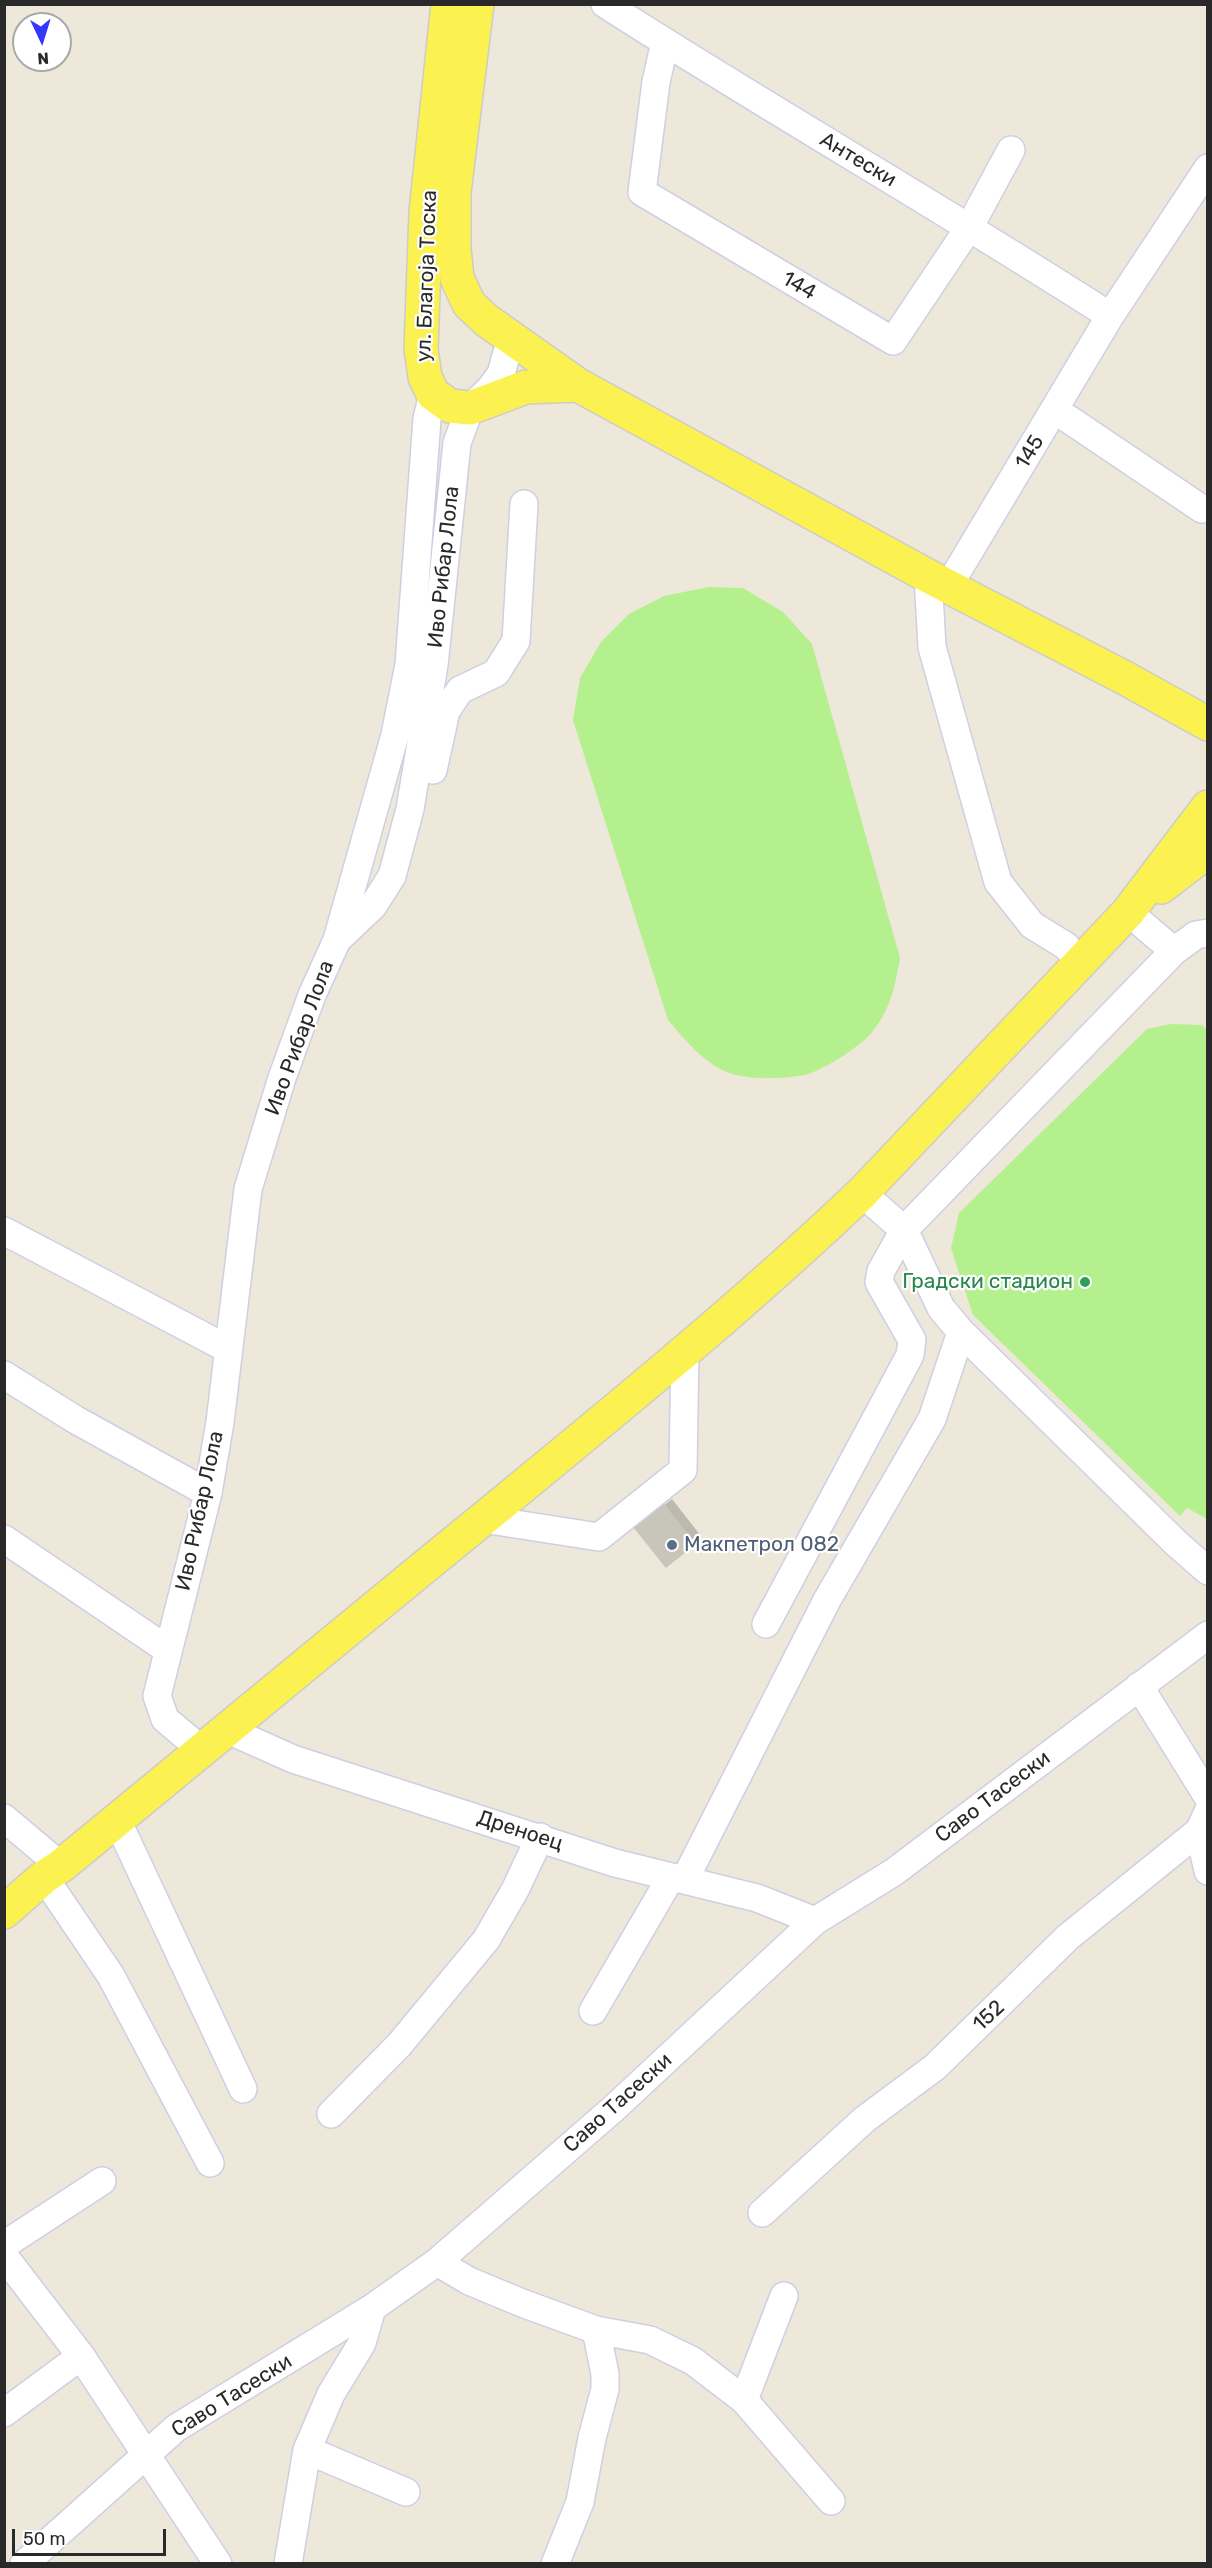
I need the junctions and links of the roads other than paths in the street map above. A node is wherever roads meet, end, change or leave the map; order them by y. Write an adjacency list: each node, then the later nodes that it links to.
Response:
1 (448, 4): 10 (main road, ул. Благоја Тоска)
2 (477, 4): 8 (main road)
3 (605, 4): 4 (street, Антески)
4 (665, 42): 7 (street, Антески); 7 (street, 144)
5 (1011, 150): 7 (street, 144)
6 (1206, 176): 9 (street, 145)
7 (970, 226): 9 (street, Антески)
8 (469, 304): 10 (main road); 11 (main road)
9 (1110, 316): 15 (street, 145)
10 (423, 323): 13 (main road, ул. Благоја Тоска)
11 (511, 338): 12 (main road); 14 (street, Иво Рибар Лола)
12 (578, 385): 14 (main road); 18 (main road)
13 (433, 394): 14 (main road, ул. Благоја Тоска); 25 (street)
14 (470, 408): 21 (street, Иво Рибар Лола)
15 (1055, 410): 17 (street); 18 (street, 145)
16 (524, 504): 21 (street)
17 (1202, 509)
18 (938, 582): 19 (main road); 27 (street)
19 (1199, 712)
20 (1208, 807): 23 (main road)
21 (410, 809): 25 (street, Иво Рибар Лола)
22 (1208, 851): 23 (main road)
23 (1128, 912): 26 (street); 27 (main road)
24 (1208, 933): 26 (street)
25 (337, 940): 32 (street, Иво Рибар Лола)
26 (1174, 951): 29 (street)
27 (1080, 963): 28 (main road)
28 (862, 1193): 29 (street); 33 (main road)
29 (904, 1230): 31 (street); 39 (street)
30 (4, 1231): 32 (street)
31 (961, 1332): 38 (street); 52 (street)
32 (228, 1349): 35 (street, Иво Рибар Лола)
33 (685, 1349): 36 (main road); 36 (street)
34 (4, 1375): 35 (street)
35 (208, 1493): 41 (street, Иво Рибар Лола)
36 (483, 1519): 43 (main road)
37 (4, 1539): 41 (street)
38 (1208, 1571)
39 (766, 1624)
40 (1208, 1635): 42 (street, Саво Тасески)
41 (168, 1650): 44 (street, Иво Рибар Лола)
42 (1139, 1686): 45 (street); 54 (street, Саво Тасески)
43 (228, 1730): 44 (main road); 49 (street, Дреноец)
44 (203, 1751): 47 (main road)
45 (1208, 1797)
46 (4, 1818): 50 (street)
47 (117, 1820): 50 (main road); 56 (street)
48 (1204, 1821): 51 (street); 60 (street, 152)
49 (540, 1837): 52 (street, Дреноец); 57 (street)
50 (52, 1871): 53 (main road); 58 (street)
51 (1208, 1871)
52 (678, 1878): 54 (street, Дреноец); 55 (street)
53 (4, 1912)
54 (815, 1922): 62 (street, Саво Тасески)
55 (593, 2011)
56 (243, 2089)
57 (331, 2114)
58 (210, 2163)
59 (102, 2181): 61 (street)
60 (762, 2213)
61 (6, 2258): 66 (street)
62 (437, 2262): 64 (street, Саво Тасески); 65 (street)
63 (784, 2296): 67 (street)
64 (372, 2308): 69 (street); 70 (street, Саво Тасески)
65 (596, 2330): 67 (street); 76 (street)
66 (81, 2356): 68 (street); 70 (street)
67 (744, 2400): 72 (street)
68 (4, 2413)
69 (307, 2450): 71 (street); 75 (street)
70 (147, 2454): 73 (street, Саво Тасески); 74 (street)
71 (406, 2492)
72 (831, 2501)
73 (24, 2564)
74 (218, 2564)
75 (288, 2564)
76 (555, 2564)

